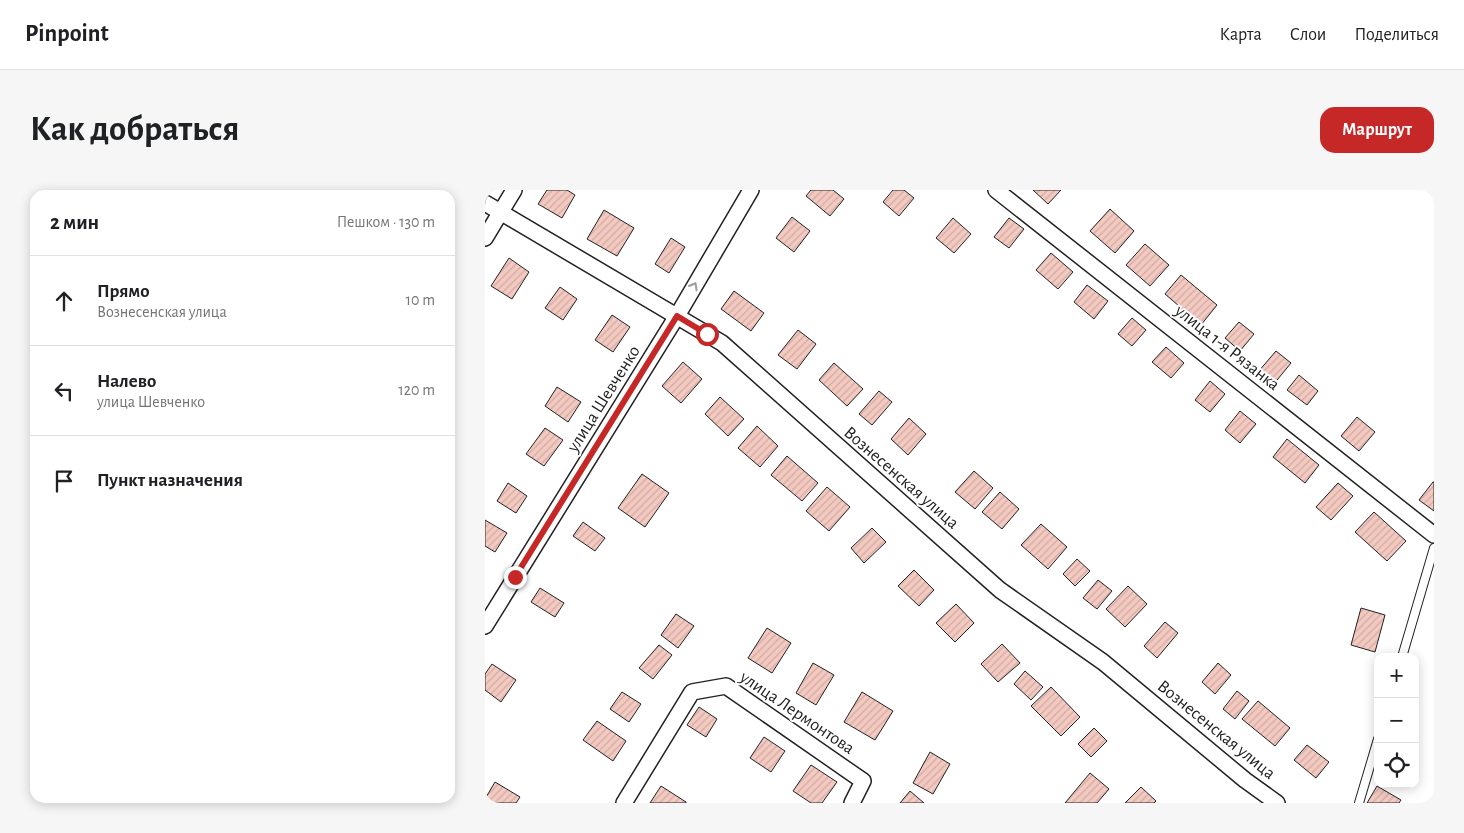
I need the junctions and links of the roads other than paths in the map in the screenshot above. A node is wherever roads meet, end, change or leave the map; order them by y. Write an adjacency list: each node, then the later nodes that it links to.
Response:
1 (514, 190): 5 (street)
2 (751, 190): 7 (street, улица Шевченко, one-way to 2)
3 (995, 190): 8 (street, улица 1-я Рязанка)
4 (485, 203): 5 (street, Вознесенская улица)
5 (501, 212): 6 (street); 7 (street, Вознесенская улица)
6 (485, 238)
7 (677, 316): 10 (street, улица Шевченко); 15 (street, Вознесенская улица)
8 (1434, 535)
9 (1434, 548): 11 (lane)
10 (485, 626)
11 (1403, 653)
12 (1377, 743): 16 (lane)
13 (624, 803): 14 (street, улица Лермонтова)
14 (852, 803)
15 (1277, 803)
16 (1359, 803)

